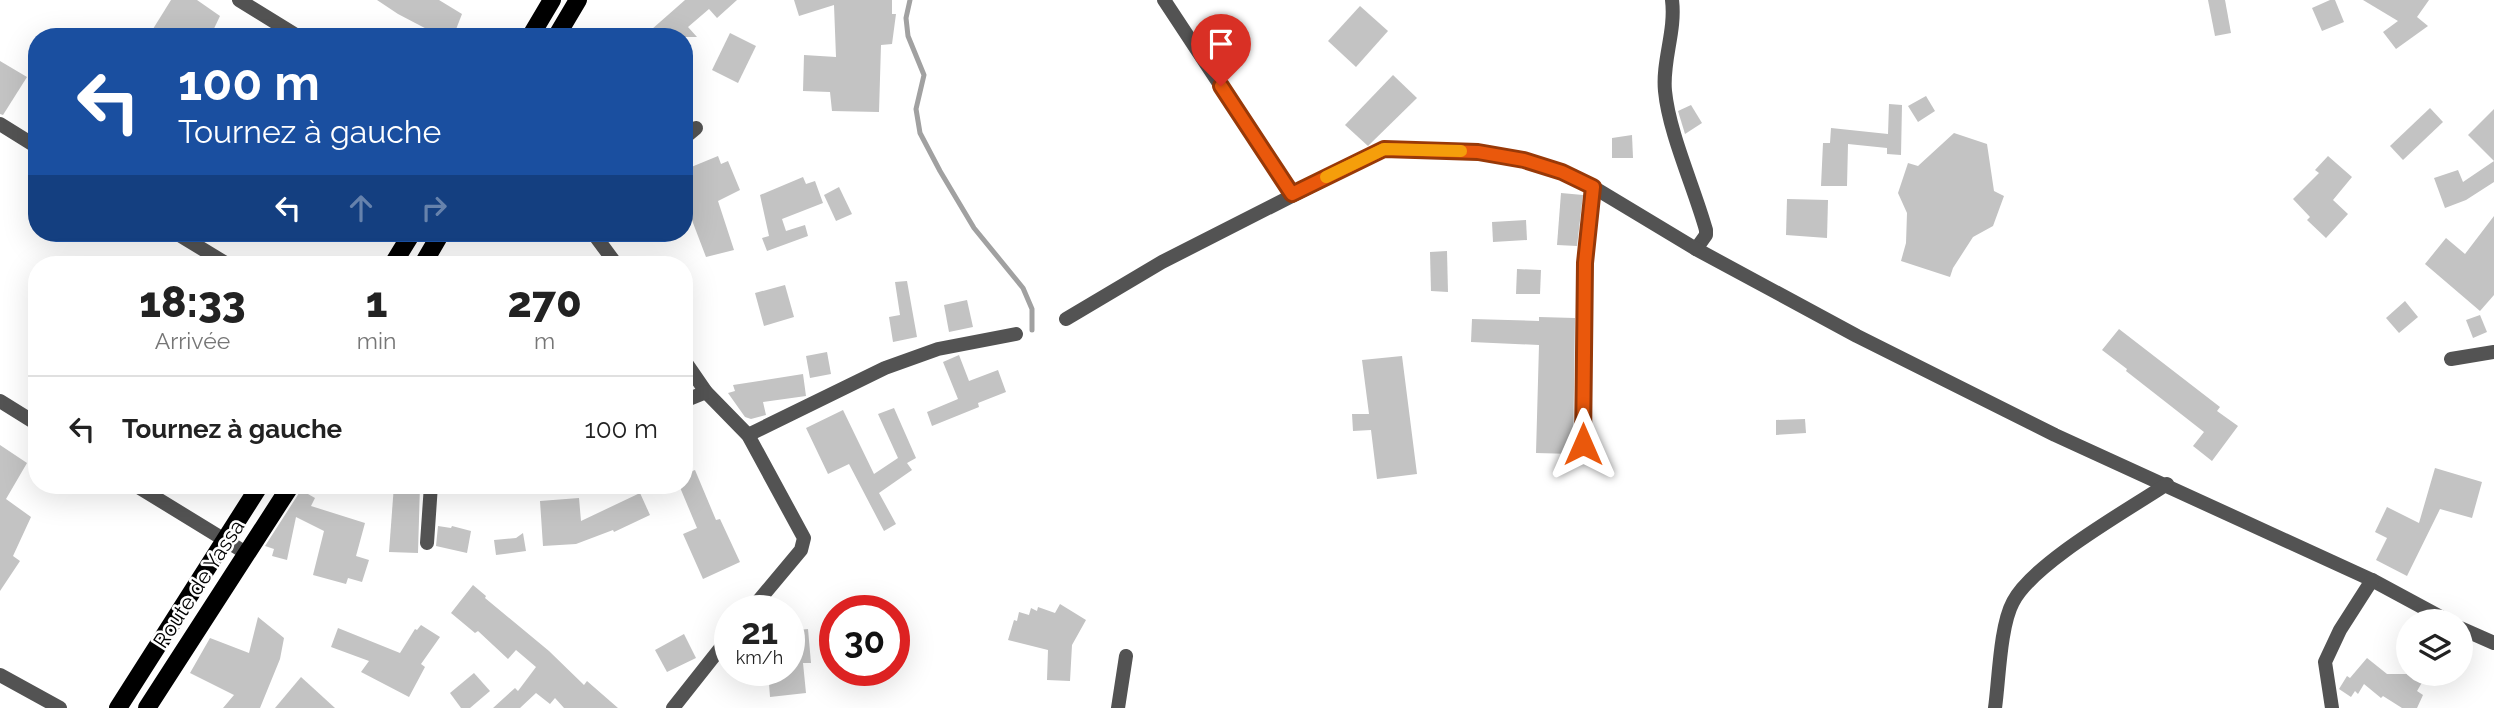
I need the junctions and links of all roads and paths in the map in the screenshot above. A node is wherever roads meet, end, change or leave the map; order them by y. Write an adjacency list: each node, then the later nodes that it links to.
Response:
1 (239, 0): 6 (street)
2 (552, 0): 7 (main road)
3 (578, 0): 8 (main road)
4 (1164, 0): 14 (street)
5 (1672, 0): 16 (street)
6 (284, 28)
7 (535, 28)
8 (561, 28)
9 (0, 124): 12 (street)
10 (696, 128): 11 (street)
11 (693, 130)
12 (28, 141)
13 (1593, 187): 14 (street); 16 (street); 28 (street)
14 (1292, 194): 18 (street)
15 (191, 242): 17 (street)
16 (1696, 249): 29 (street)
17 (214, 256)
18 (1066, 319)
19 (1016, 334): 27 (street)
20 (2494, 352): 21 (street)
21 (2451, 359)
22 (693, 373): 23 (street)
23 (706, 392): 24 (street); 27 (street)
24 (693, 397)
25 (0, 401): 26 (street)
26 (28, 418)
27 (748, 435): 38 (street)
28 (1583, 444)
29 (2167, 484): 37 (street); 50 (street)
30 (150, 494): 34 (street)
31 (255, 494): 34 (main road, Route de Yassa)
32 (285, 494): 36 (main road, Route de Yassa)
33 (430, 494): 35 (street)
34 (226, 541): 36 (street); 46 (main road, Route de Yassa)
35 (427, 543)
36 (246, 553): 47 (main road, Route de Yassa)
37 (2372, 580): 39 (street); 51 (street)
38 (763, 595)
39 (2426, 609)
40 (2473, 634): 41 (street)
41 (2494, 643)
42 (714, 656): 48 (street)
43 (1126, 656): 49 (street)
44 (0, 675): 45 (street)
45 (60, 708)
46 (118, 708)
47 (147, 708)
48 (673, 708)
49 (1118, 708)
50 (1995, 708)
51 (2332, 708)

